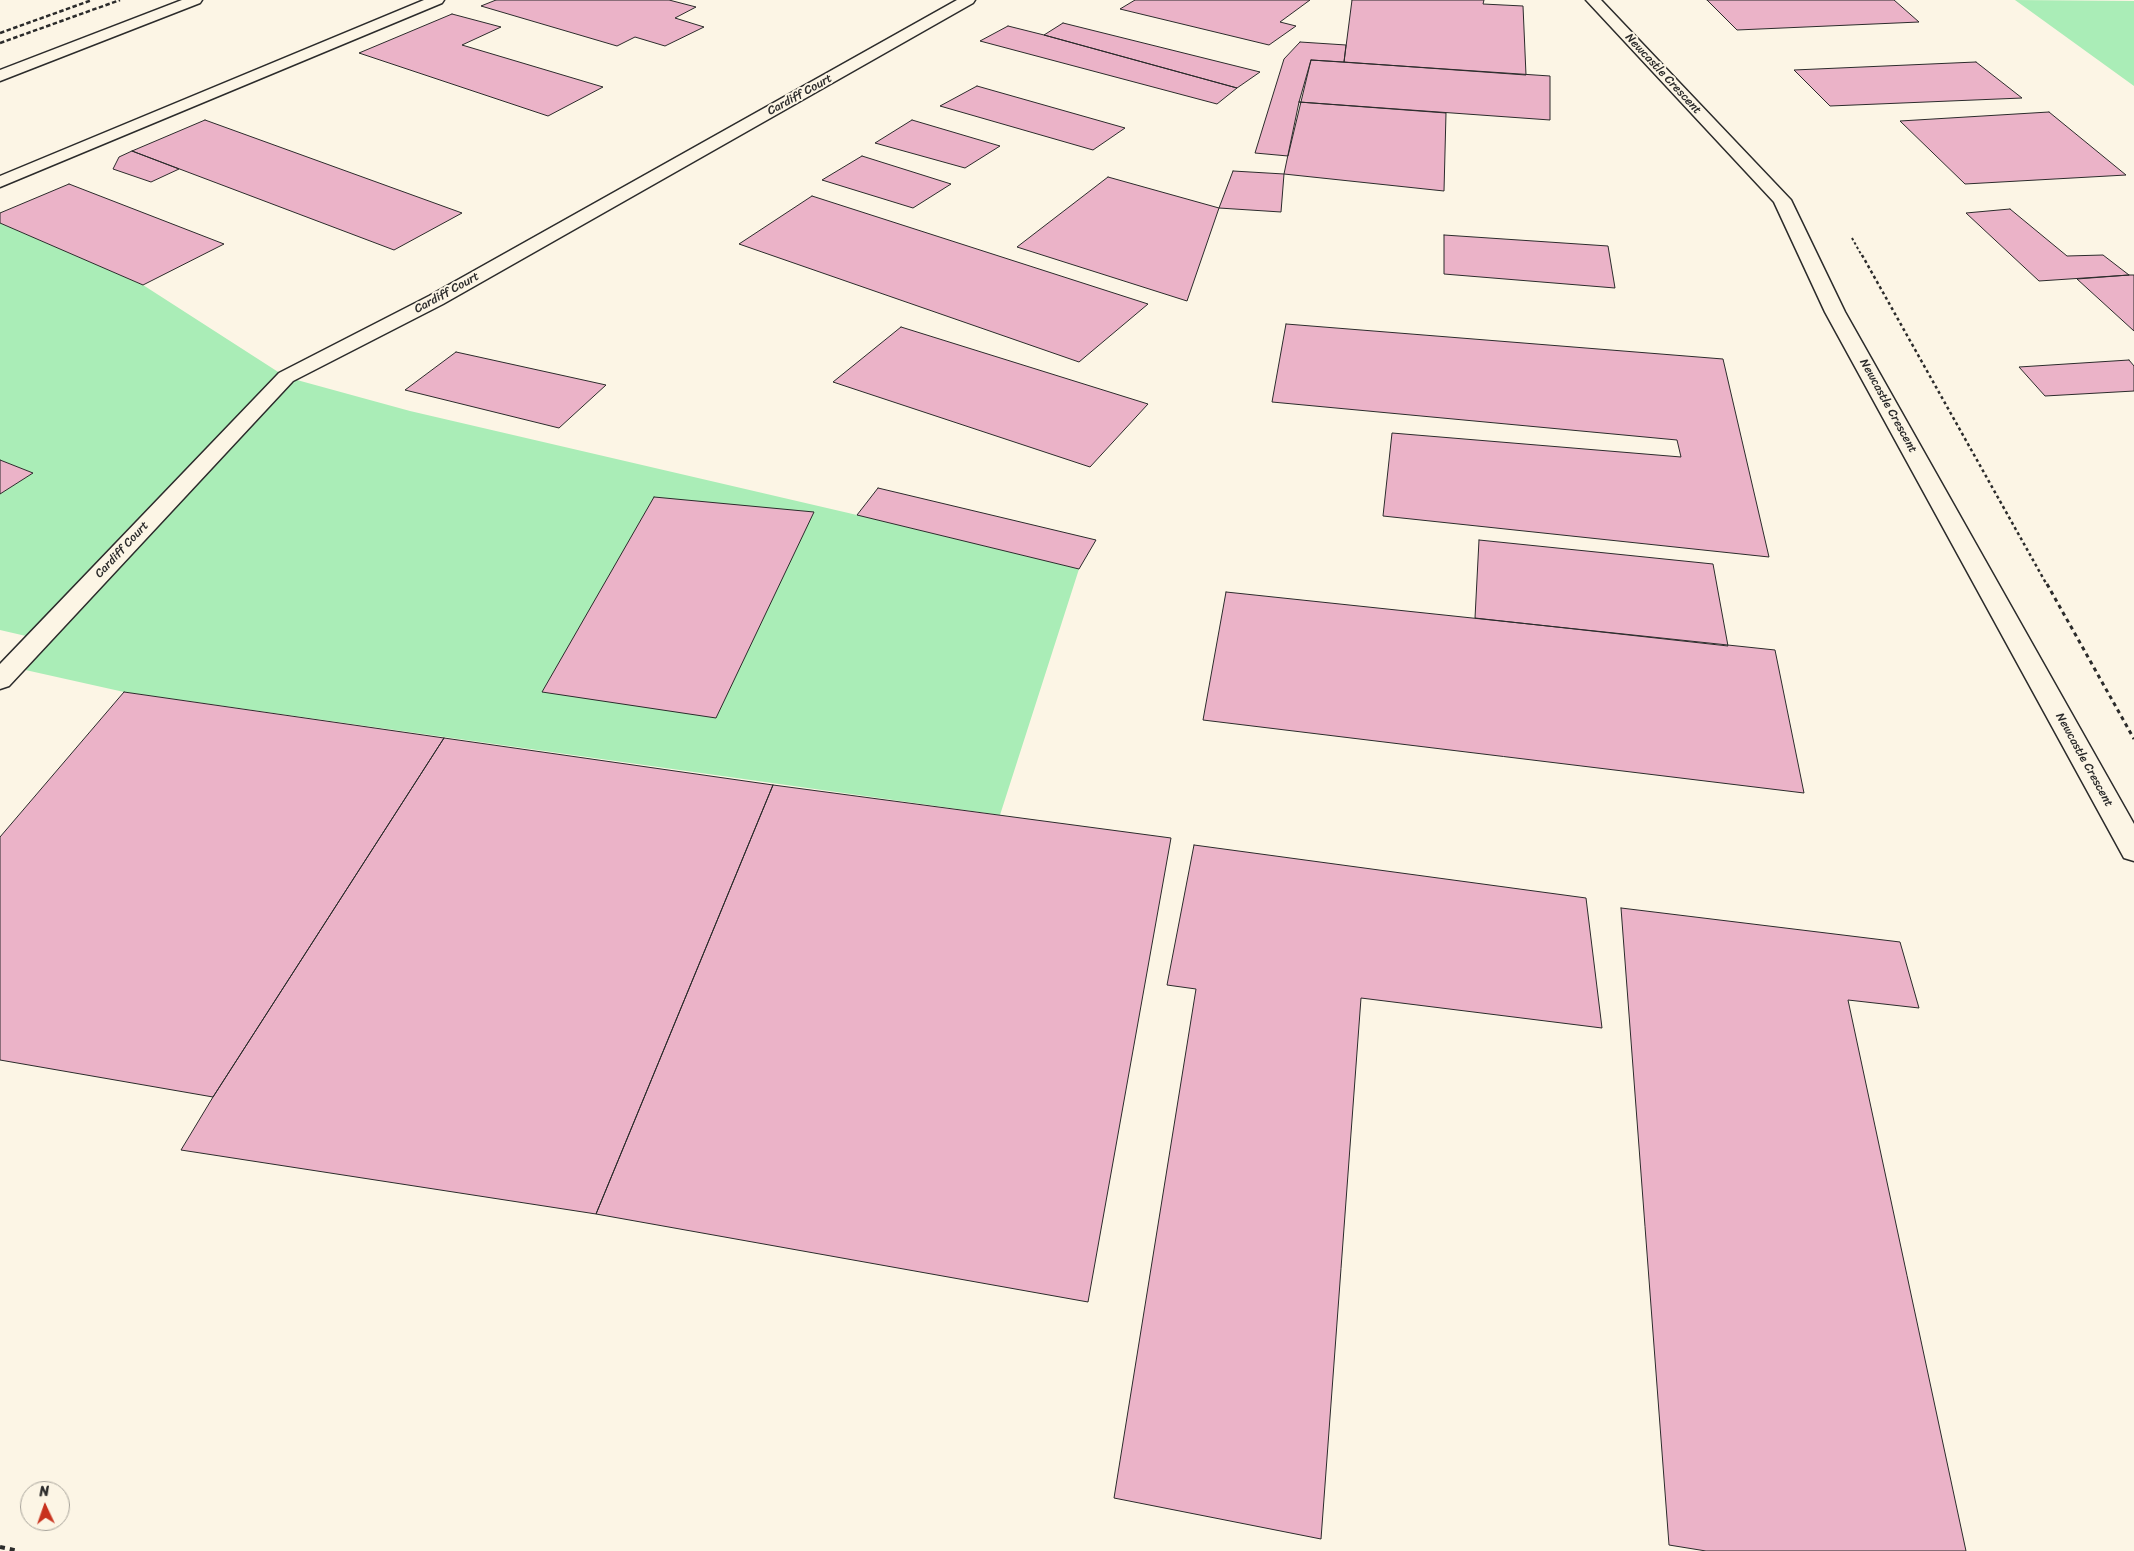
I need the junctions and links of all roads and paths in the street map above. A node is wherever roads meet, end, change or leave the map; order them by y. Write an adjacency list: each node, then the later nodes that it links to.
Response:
1 (195, 0): 5 (street)
2 (437, 0): 6 (street)
3 (968, 0): 7 (street, Cardiff Court)
4 (1593, 0): 8 (street, Newcastle Crescent)
5 (0, 76)
6 (0, 182)
7 (0, 680)
8 (2134, 850)
9 (0, 1547): 10 (path)
10 (19, 1551)

